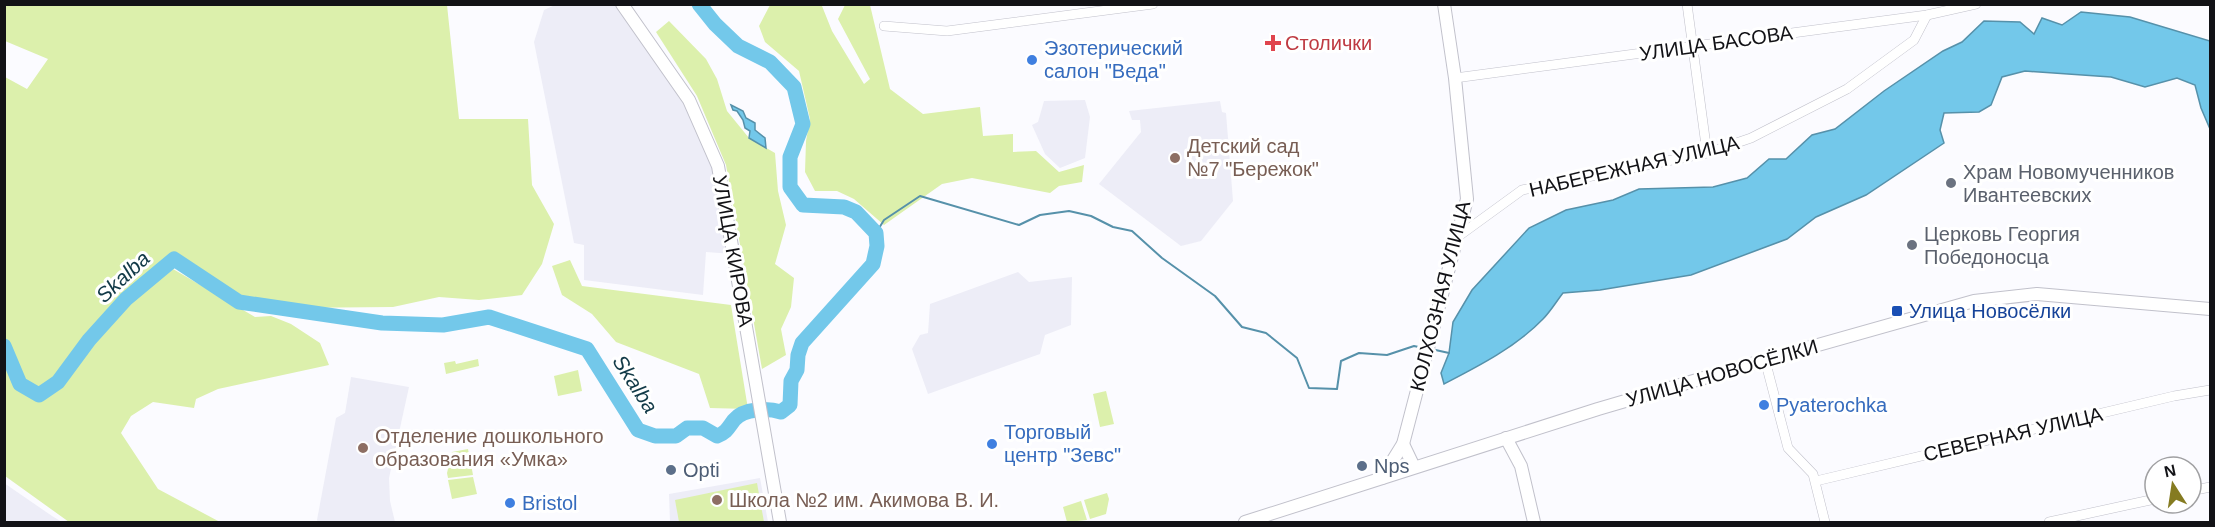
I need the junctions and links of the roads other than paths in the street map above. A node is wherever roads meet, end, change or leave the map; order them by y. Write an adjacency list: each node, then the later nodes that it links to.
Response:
1 (622, 4): 21 (street, УЛИЦА КИРОВА)
2 (1153, 4): 7 (street)
3 (1444, 4): 9 (street, КОЛХОЗНАЯ УЛИЦА)
4 (1687, 4): 8 (street)
5 (1977, 4): 6 (street, УЛИЦА БАСОВА)
6 (1927, 15): 8 (street, УЛИЦА БАСОВА); 10 (street, НАБЕРЕЖНАЯ УЛИЦА)
7 (884, 26)
8 (1693, 46): 9 (street, УЛИЦА БАСОВА); 10 (street)
9 (1455, 78): 11 (street, КОЛХОЗНАЯ УЛИЦА)
10 (1707, 153): 11 (street, НАБЕРЕЖНАЯ УЛИЦА)
11 (1456, 238): 16 (street, КОЛХОЗНАЯ УЛИЦА)
12 (2211, 309): 13 (street, УЛИЦА НОВОСЁЛКИ)
13 (1765, 360): 15 (street, УЛИЦА НОВОСЁЛКИ); 19 (street)
14 (2211, 390): 19 (street, СЕВЕРНАЯ УЛИЦА)
15 (1506, 438): 17 (street, УЛИЦА НОВОСЁЛКИ); 23 (street)
16 (1403, 444): 17 (street); 18 (street, КОЛХОЗНАЯ УЛИЦА)
17 (1414, 467): 18 (street, УЛИЦА НОВОСЁЛКИ)
18 (1382, 478): 22 (street, УЛИЦА НОВОСЁЛКИ)
19 (1816, 481): 24 (street)
20 (2143, 502): 25 (street)
21 (780, 522)
22 (1245, 522)
23 (1534, 522)
24 (1825, 522)
25 (2049, 522)

